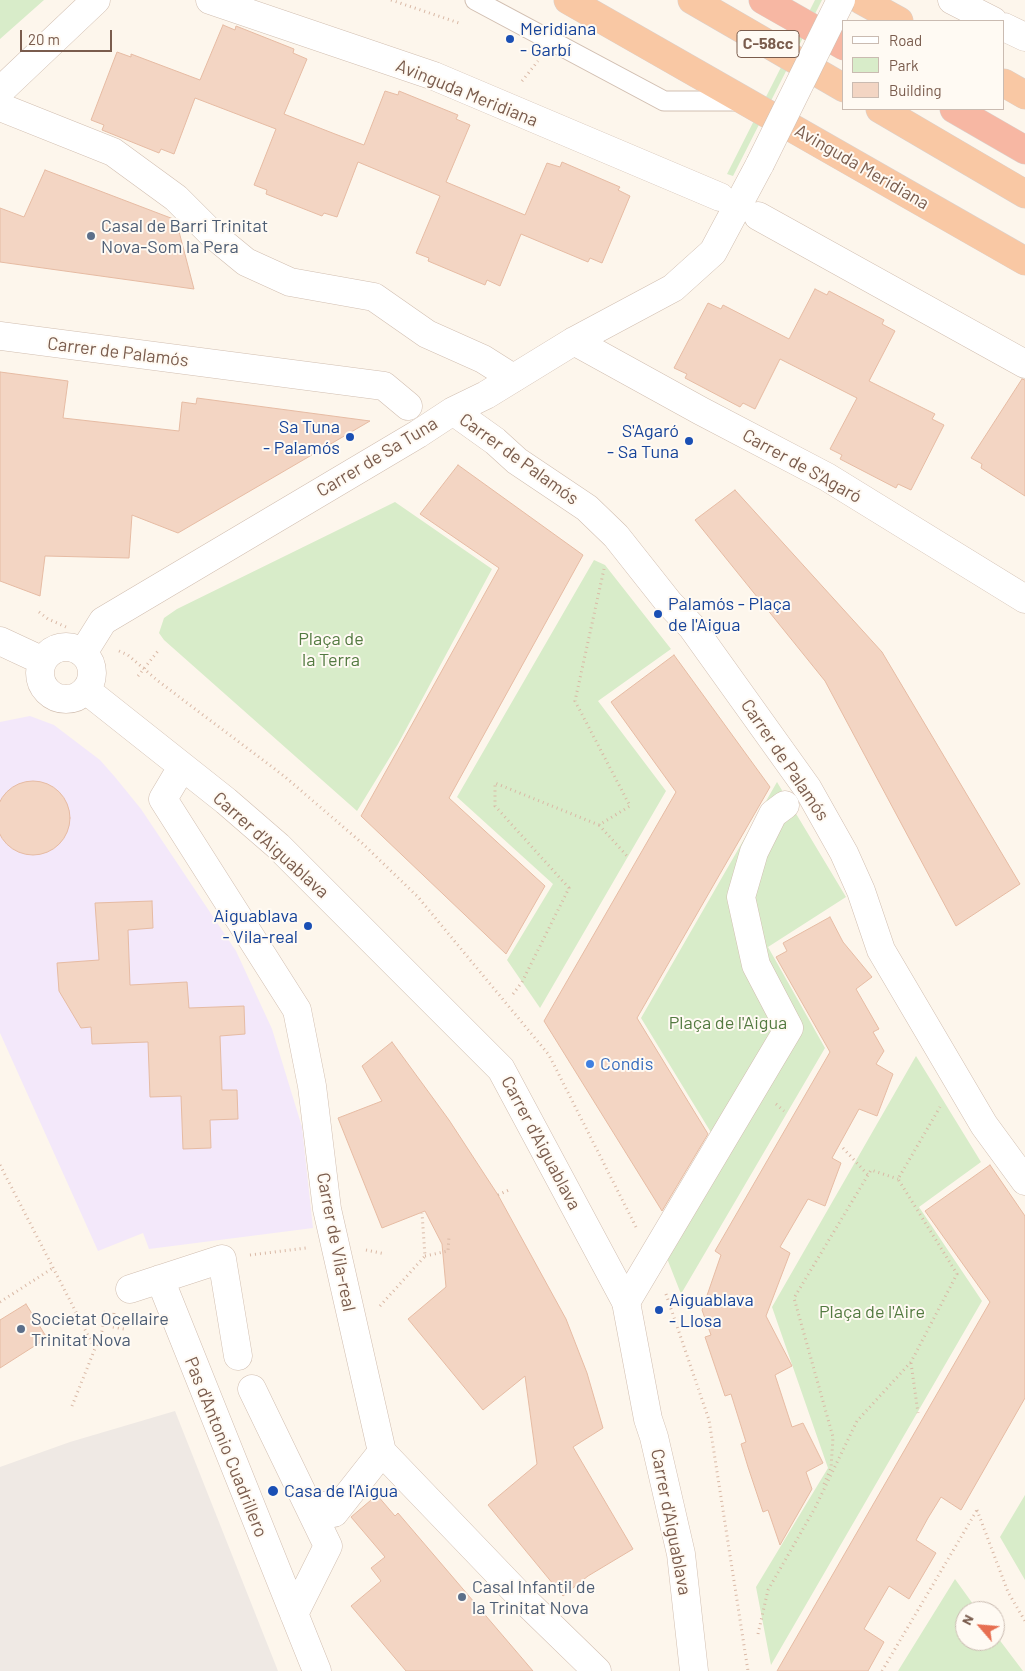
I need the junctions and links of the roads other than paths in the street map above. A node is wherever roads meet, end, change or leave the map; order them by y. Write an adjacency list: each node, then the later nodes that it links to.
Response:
1 (96, 0): 19 (street)
2 (210, 0): 27 (street, Avinguda Meridiana)
3 (475, 0): 21 (lane)
4 (568, 0): 21 (highway, Avinguda Meridiana)
5 (692, 0): 18 (highway, C-58cc)
6 (763, 0): 14 (highway)
7 (841, 0): 27 (street, Carrer de Sa Tuna, bridge)
8 (861, 0): 10 (highway)
9 (952, 0): 11 (street)
10 (897, 20)
11 (991, 20)
12 (1005, 27): 13 (street)
13 (1025, 37)
14 (842, 45)
15 (1005, 66): 16 (highway)
16 (1025, 75)
17 (1005, 84): 20 (highway)
18 (842, 87)
19 (0, 91)
20 (1025, 95)
21 (745, 101): 28 (highway, Avinguda Meridiana)
22 (0, 107): 32 (street)
23 (882, 110): 26 (highway)
24 (956, 110): 25 (highway)
25 (1025, 150)
26 (1025, 194)
27 (739, 206): 30 (street, Carrer de Sa Tuna); 31 (street, Avinguda Meridiana)
28 (1025, 261)
29 (0, 336): 33 (street, Carrer de Palamós)
30 (574, 341): 32 (street, Carrer de Sa Tuna); 35 (street, Carrer de S'Agaró)
31 (1025, 364)
32 (513, 378): 34 (street, Carrer de Sa Tuna)
33 (408, 406)
34 (453, 411): 37 (street, Carrer de Sa Tuna); 42 (street, Carrer de Palamós)
35 (1025, 599)
36 (0, 641): 38 (street)
37 (83, 653): 38 (street); 39 (street)
38 (43, 661): 39 (street)
39 (86, 690): 40 (street, Carrer d'Aiguablava)
40 (182, 767): 45 (street, Carrer d'Aiguablava); 48 (street, Carrer de Vila-real)
41 (785, 805): 45 (street)
42 (1025, 1181)
43 (160, 1279): 44 (street); 46 (street); 50 (street, Pas d'Antonio Cuadrillero)
44 (130, 1289)
45 (626, 1302): 53 (street, Carrer d'Aiguablava)
46 (238, 1356)
47 (252, 1389): 50 (street)
48 (382, 1452): 49 (street); 52 (street)
49 (339, 1493)
50 (294, 1614): 51 (street, Pas d'Antonio Cuadrillero)
51 (317, 1671)
52 (597, 1671)
53 (694, 1671)

